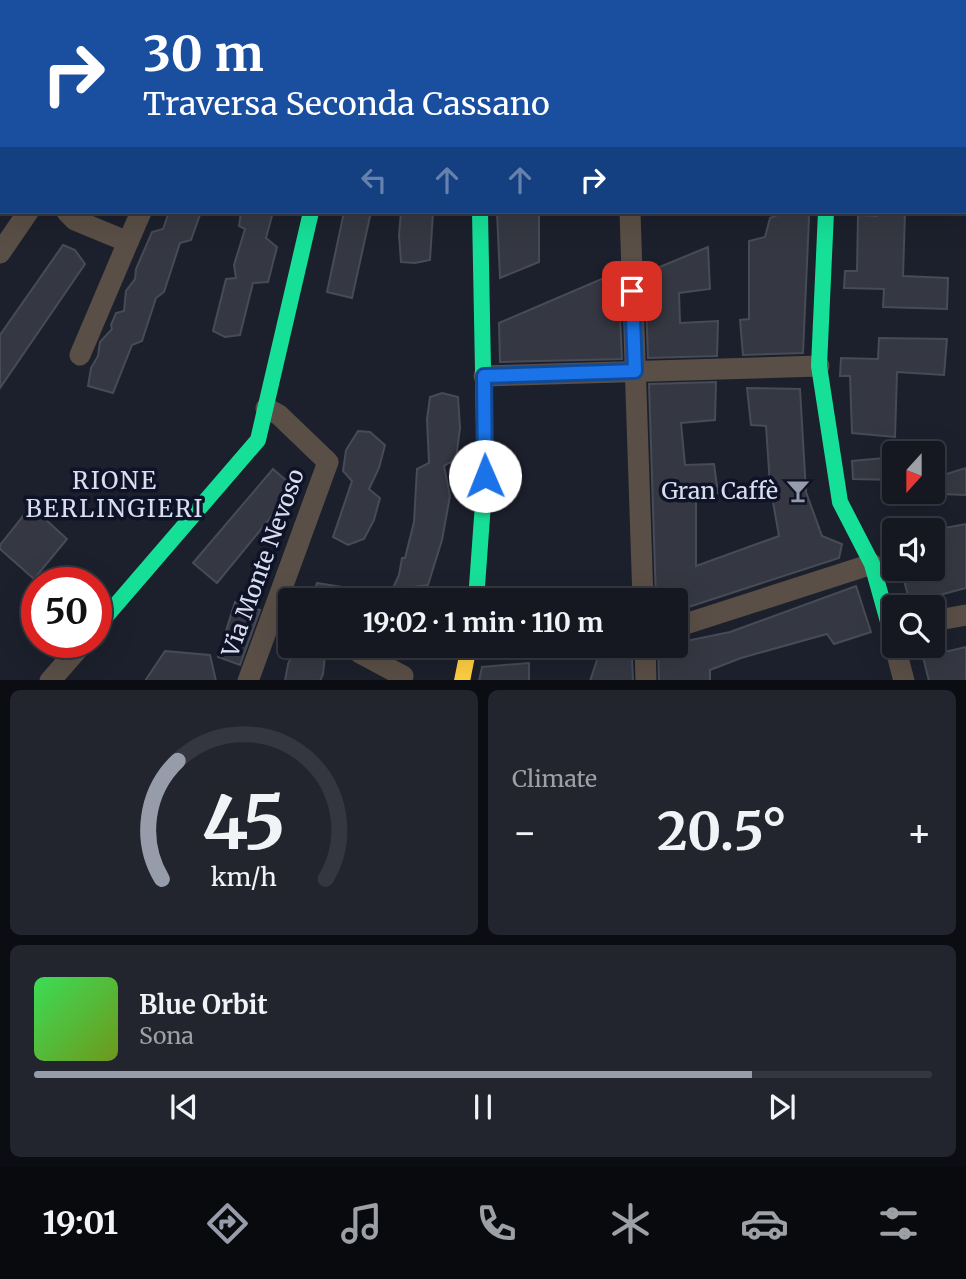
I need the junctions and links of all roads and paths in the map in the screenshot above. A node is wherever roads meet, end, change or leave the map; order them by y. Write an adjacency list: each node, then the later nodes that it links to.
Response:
1 (27, 214): 9 (street)
2 (69, 214): 8 (street)
3 (140, 214): 8 (street)
4 (310, 214): 14 (street)
5 (480, 214): 13 (street)
6 (630, 214): 12 (street)
7 (826, 214): 11 (street)
8 (128, 242): 10 (street)
9 (0, 253)
10 (80, 355)
11 (818, 366): 12 (street); 15 (street)
12 (635, 371): 13 (street); 17 (street)
13 (484, 376): 16 (street)
14 (266, 408): 19 (street); 29 (street, Via Monte Nevoso)
15 (872, 564): 18 (street); 22 (street)
16 (477, 588)
17 (643, 588)
18 (882, 597)
19 (112, 609)
20 (966, 615): 21 (street)
21 (945, 619)
22 (688, 623)
23 (70, 658): 28 (street)
24 (369, 658): 30 (street)
25 (467, 658): 31 (street)
26 (645, 658): 32 (street)
27 (899, 658): 33 (street)
28 (51, 680)
29 (248, 680)
30 (402, 680)
31 (462, 680)
32 (646, 680)
33 (904, 680)

